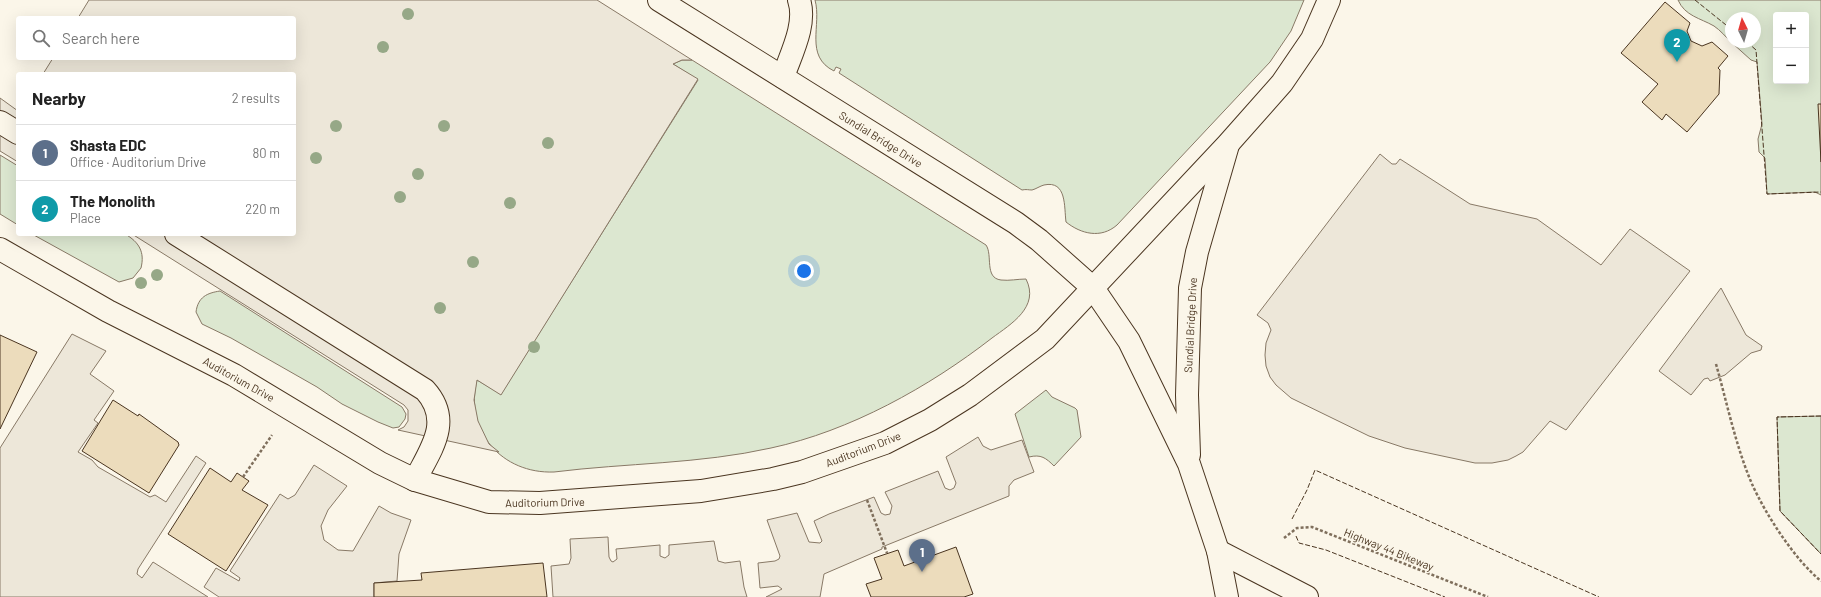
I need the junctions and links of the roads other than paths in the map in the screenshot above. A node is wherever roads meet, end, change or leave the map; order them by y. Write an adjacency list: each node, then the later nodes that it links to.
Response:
1 (659, 0): 4 (main road, Sundial Bridge Drive)
2 (799, 0): 4 (main road)
3 (1329, 0): 7 (main road, Sundial Bridge Drive)
4 (783, 77): 10 (main road, Sundial Bridge Drive)
5 (0, 122): 6 (main road)
6 (16, 132)
7 (1228, 144): 10 (main road, Sundial Bridge Drive); 11 (main road, Sundial Bridge Drive)
8 (179, 236): 12 (main road)
9 (0, 249): 12 (main road, Auditorium Drive)
10 (1093, 288): 11 (main road, Sundial Bridge Drive); 12 (main road, Auditorium Drive)
11 (1189, 464): 13 (main road, Sundial Bridge Drive)
12 (415, 480)
13 (1218, 551): 14 (main road, Sundial Bridge Drive); 15 (main road)
14 (1227, 597)
15 (1307, 597)

